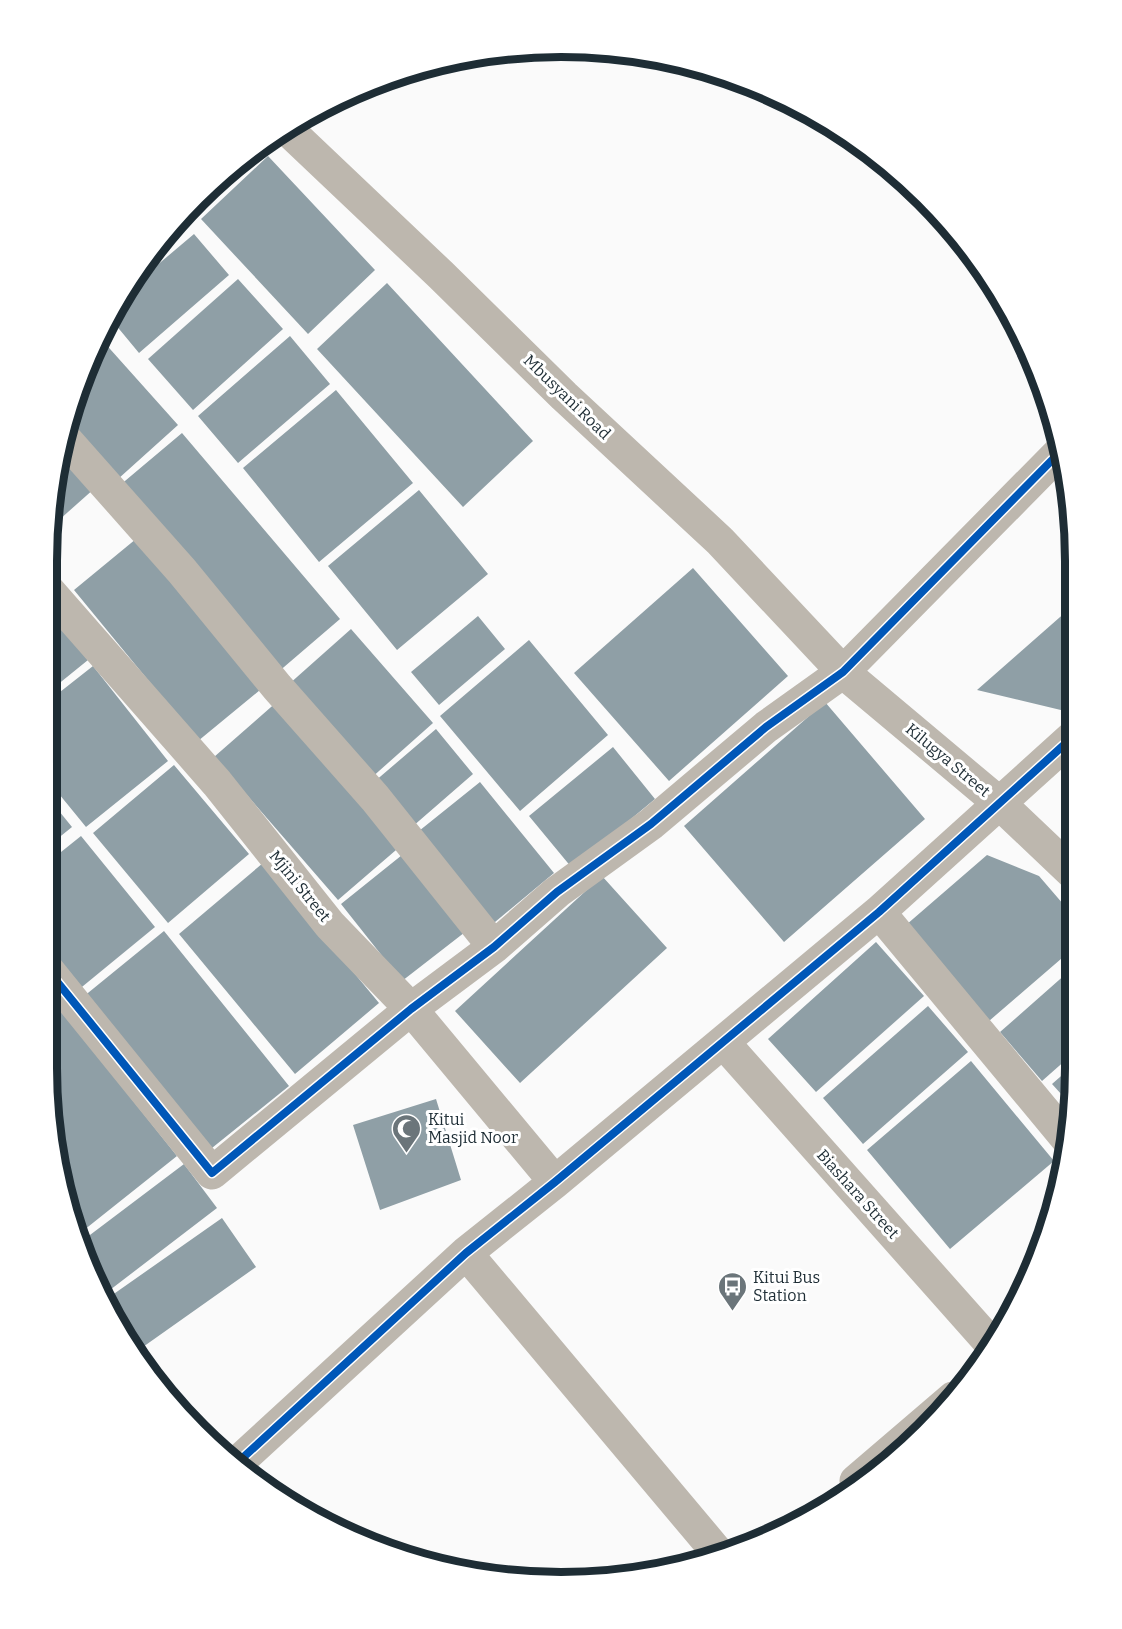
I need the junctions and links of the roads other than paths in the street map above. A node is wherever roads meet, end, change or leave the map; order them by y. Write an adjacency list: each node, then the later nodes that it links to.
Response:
1 (293, 135): 5 (street, Mbusyani Road)
2 (71, 446): 10 (street)
3 (1054, 458): 5 (street)
4 (57, 601): 12 (street, Mjini Street)
5 (843, 672): 7 (street, Kilugya Street); 10 (street)
6 (1065, 744): 7 (street)
7 (998, 802): 8 (street, Kilugya Street); 9 (street)
8 (1065, 866)
9 (879, 912): 13 (street); 14 (street)
10 (494, 947): 12 (street)
11 (57, 982): 12 (street)
12 (411, 1009): 15 (street, Mjini Street)
13 (723, 1042): 15 (street); 17 (street, Biashara Street)
14 (1061, 1132)
15 (555, 1182): 16 (street)
16 (466, 1253): 18 (street); 19 (street)
17 (986, 1338)
18 (242, 1458)
19 (714, 1548)

